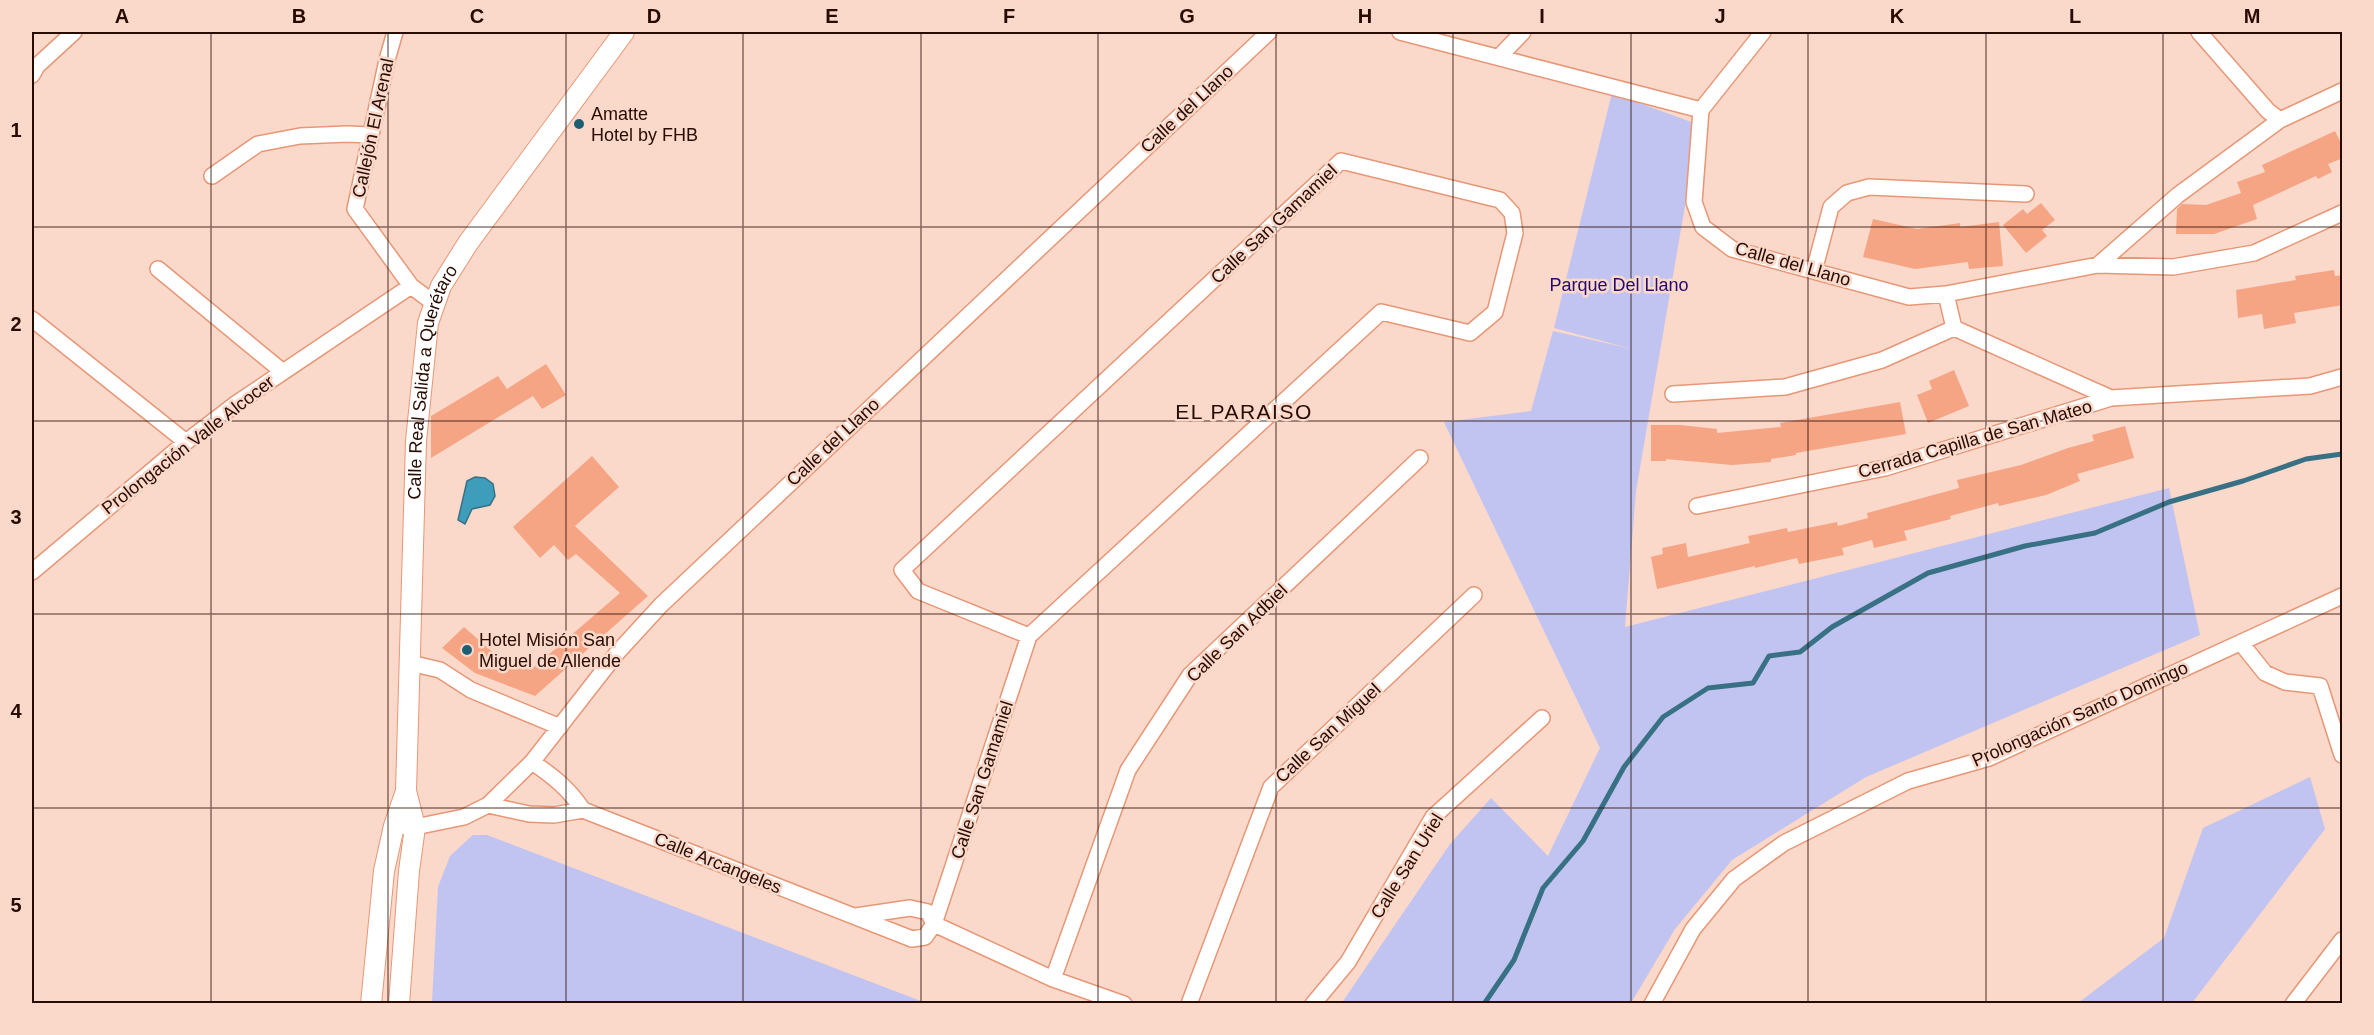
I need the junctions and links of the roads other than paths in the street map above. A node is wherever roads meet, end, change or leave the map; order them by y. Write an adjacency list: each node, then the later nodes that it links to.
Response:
1 (74, 32): 10 (street)
2 (395, 32): 14 (street, Callejón El Arenal)
3 (624, 32): 23 (street, Calle Real Salida a Querétaro)
4 (1269, 32): 40 (street, Calle del Llano)
5 (1400, 32): 9 (street)
6 (1523, 32): 9 (street)
7 (1763, 32): 12 (street)
8 (2199, 32): 13 (street)
9 (1500, 56): 12 (street)
10 (32, 75)
11 (2342, 91): 13 (street)
12 (1701, 110): 20 (street, Calle del Llano)
13 (2280, 120): 18 (street)
14 (371, 135): 15 (street); 21 (street, Callejón El Arenal)
15 (212, 176)
16 (2026, 194): 20 (street)
17 (2343, 213): 18 (street, Calle del Llano)
18 (2098, 265): 22 (street, Calle del Llano)
19 (158, 269): 26 (street)
20 (1814, 271): 22 (street, Calle del Llano)
21 (411, 286): 23 (street, Callejón El Arenal); 26 (street, Prolongación Valle Alcocer)
22 (1946, 294): 25 (street)
23 (435, 304): 38 (street, Calle Real Salida a Querétaro)
24 (32, 319): 30 (street)
25 (1954, 328): 28 (street); 29 (street)
26 (283, 372): 30 (street, Prolongación Valle Alcocer)
27 (2343, 377): 29 (street)
28 (1673, 394)
29 (2111, 398): 32 (street, Cerrada Capilla de San Mateo)
30 (186, 442): 33 (street, Prolongación Valle Alcocer)
31 (1420, 458): 51 (street, Calle San Adbiel)
32 (1697, 506)
33 (32, 572)
34 (1474, 595): 55 (street, Calle San Miguel)
35 (2343, 596): 37 (street, Prolongación Santo Domingo)
36 (1029, 636): 36 (street, Calle San Gamamiel); 49 (street, Calle San Gamamiel)
37 (2241, 643): 41 (street); 57 (street, Prolongación Santo Domingo)
38 (410, 663): 40 (street); 43 (street, Calle Real Salida a Querétaro)
39 (1542, 718): 56 (street, Calle San Uriel)
40 (560, 727): 42 (street, Calle del Llano)
41 (2343, 755)
42 (532, 762): 44 (street, Calle del Llano); 45 (street)
43 (406, 791): 46 (street, Calle Real Salida a Querétaro); 47 (street, Calle Real Salida a Querétaro)
44 (488, 805): 45 (street); 47 (street, Calle del Llano)
45 (583, 810): 48 (street, Calle Arcangeles)
46 (394, 826): 47 (street, Calle del Llano); 52 (street, Calle Real Salida a Querétaro)
47 (415, 827): 53 (street, Calle Real Salida a Querétaro)
48 (853, 916): 49 (street, Calle Arcangeles); 49 (street, Calle Arcangeles)
49 (934, 924): 51 (street, Calle Arcangeles)
50 (2343, 940): 58 (street)
51 (1053, 979): 54 (street, Calle Arcangeles)
52 (371, 1004)
53 (399, 1004)
54 (1124, 1004)
55 (1190, 1004)
56 (1313, 1004)
57 (1652, 1004)
58 (2293, 1004)

